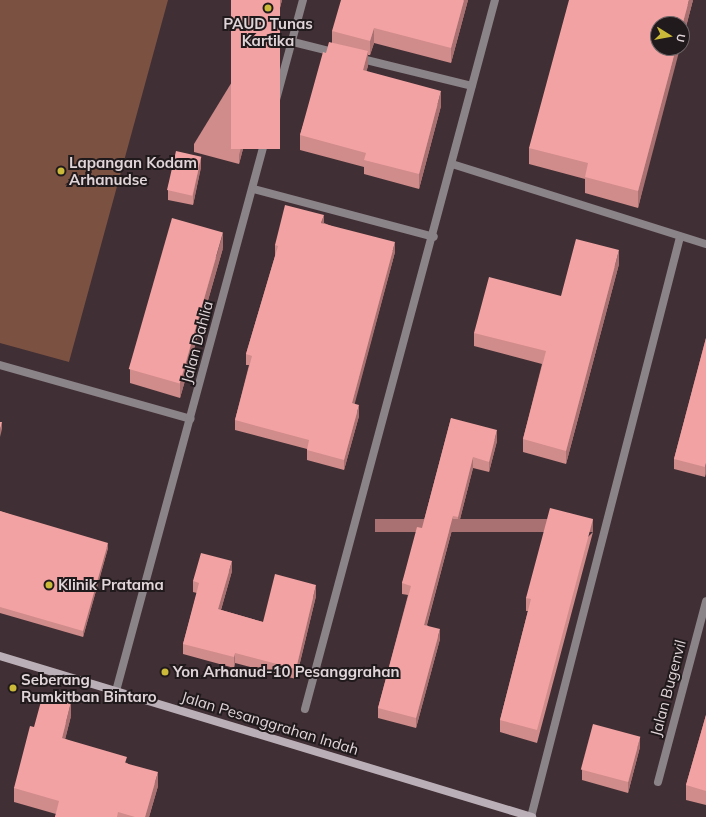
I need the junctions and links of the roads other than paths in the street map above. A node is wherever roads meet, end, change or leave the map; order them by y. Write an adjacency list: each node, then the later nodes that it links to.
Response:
1 (303, 0): 3 (street, Jalan Dahlia)
2 (495, 0): 4 (street)
3 (293, 42): 4 (street); 6 (street, Jalan Dahlia)
4 (472, 86): 5 (street)
5 (452, 164): 7 (street); 8 (street)
6 (254, 189): 7 (street); 11 (street, Jalan Dahlia)
7 (434, 237): 15 (street)
8 (680, 237): 9 (street); 18 (street)
9 (706, 244)
10 (0, 365): 11 (street)
11 (191, 419): 14 (street, Jalan Dahlia)
12 (706, 601): 16 (street, Jalan Bugenvil)
13 (0, 656): 14 (street, Jalan Pesanggrahan Indah)
14 (116, 691): 17 (street, Jalan Pesanggrahan Indah)
15 (305, 709)
16 (658, 782)
17 (508, 814): 18 (street, Jalan Pesanggrahan Indah)
18 (532, 817)

